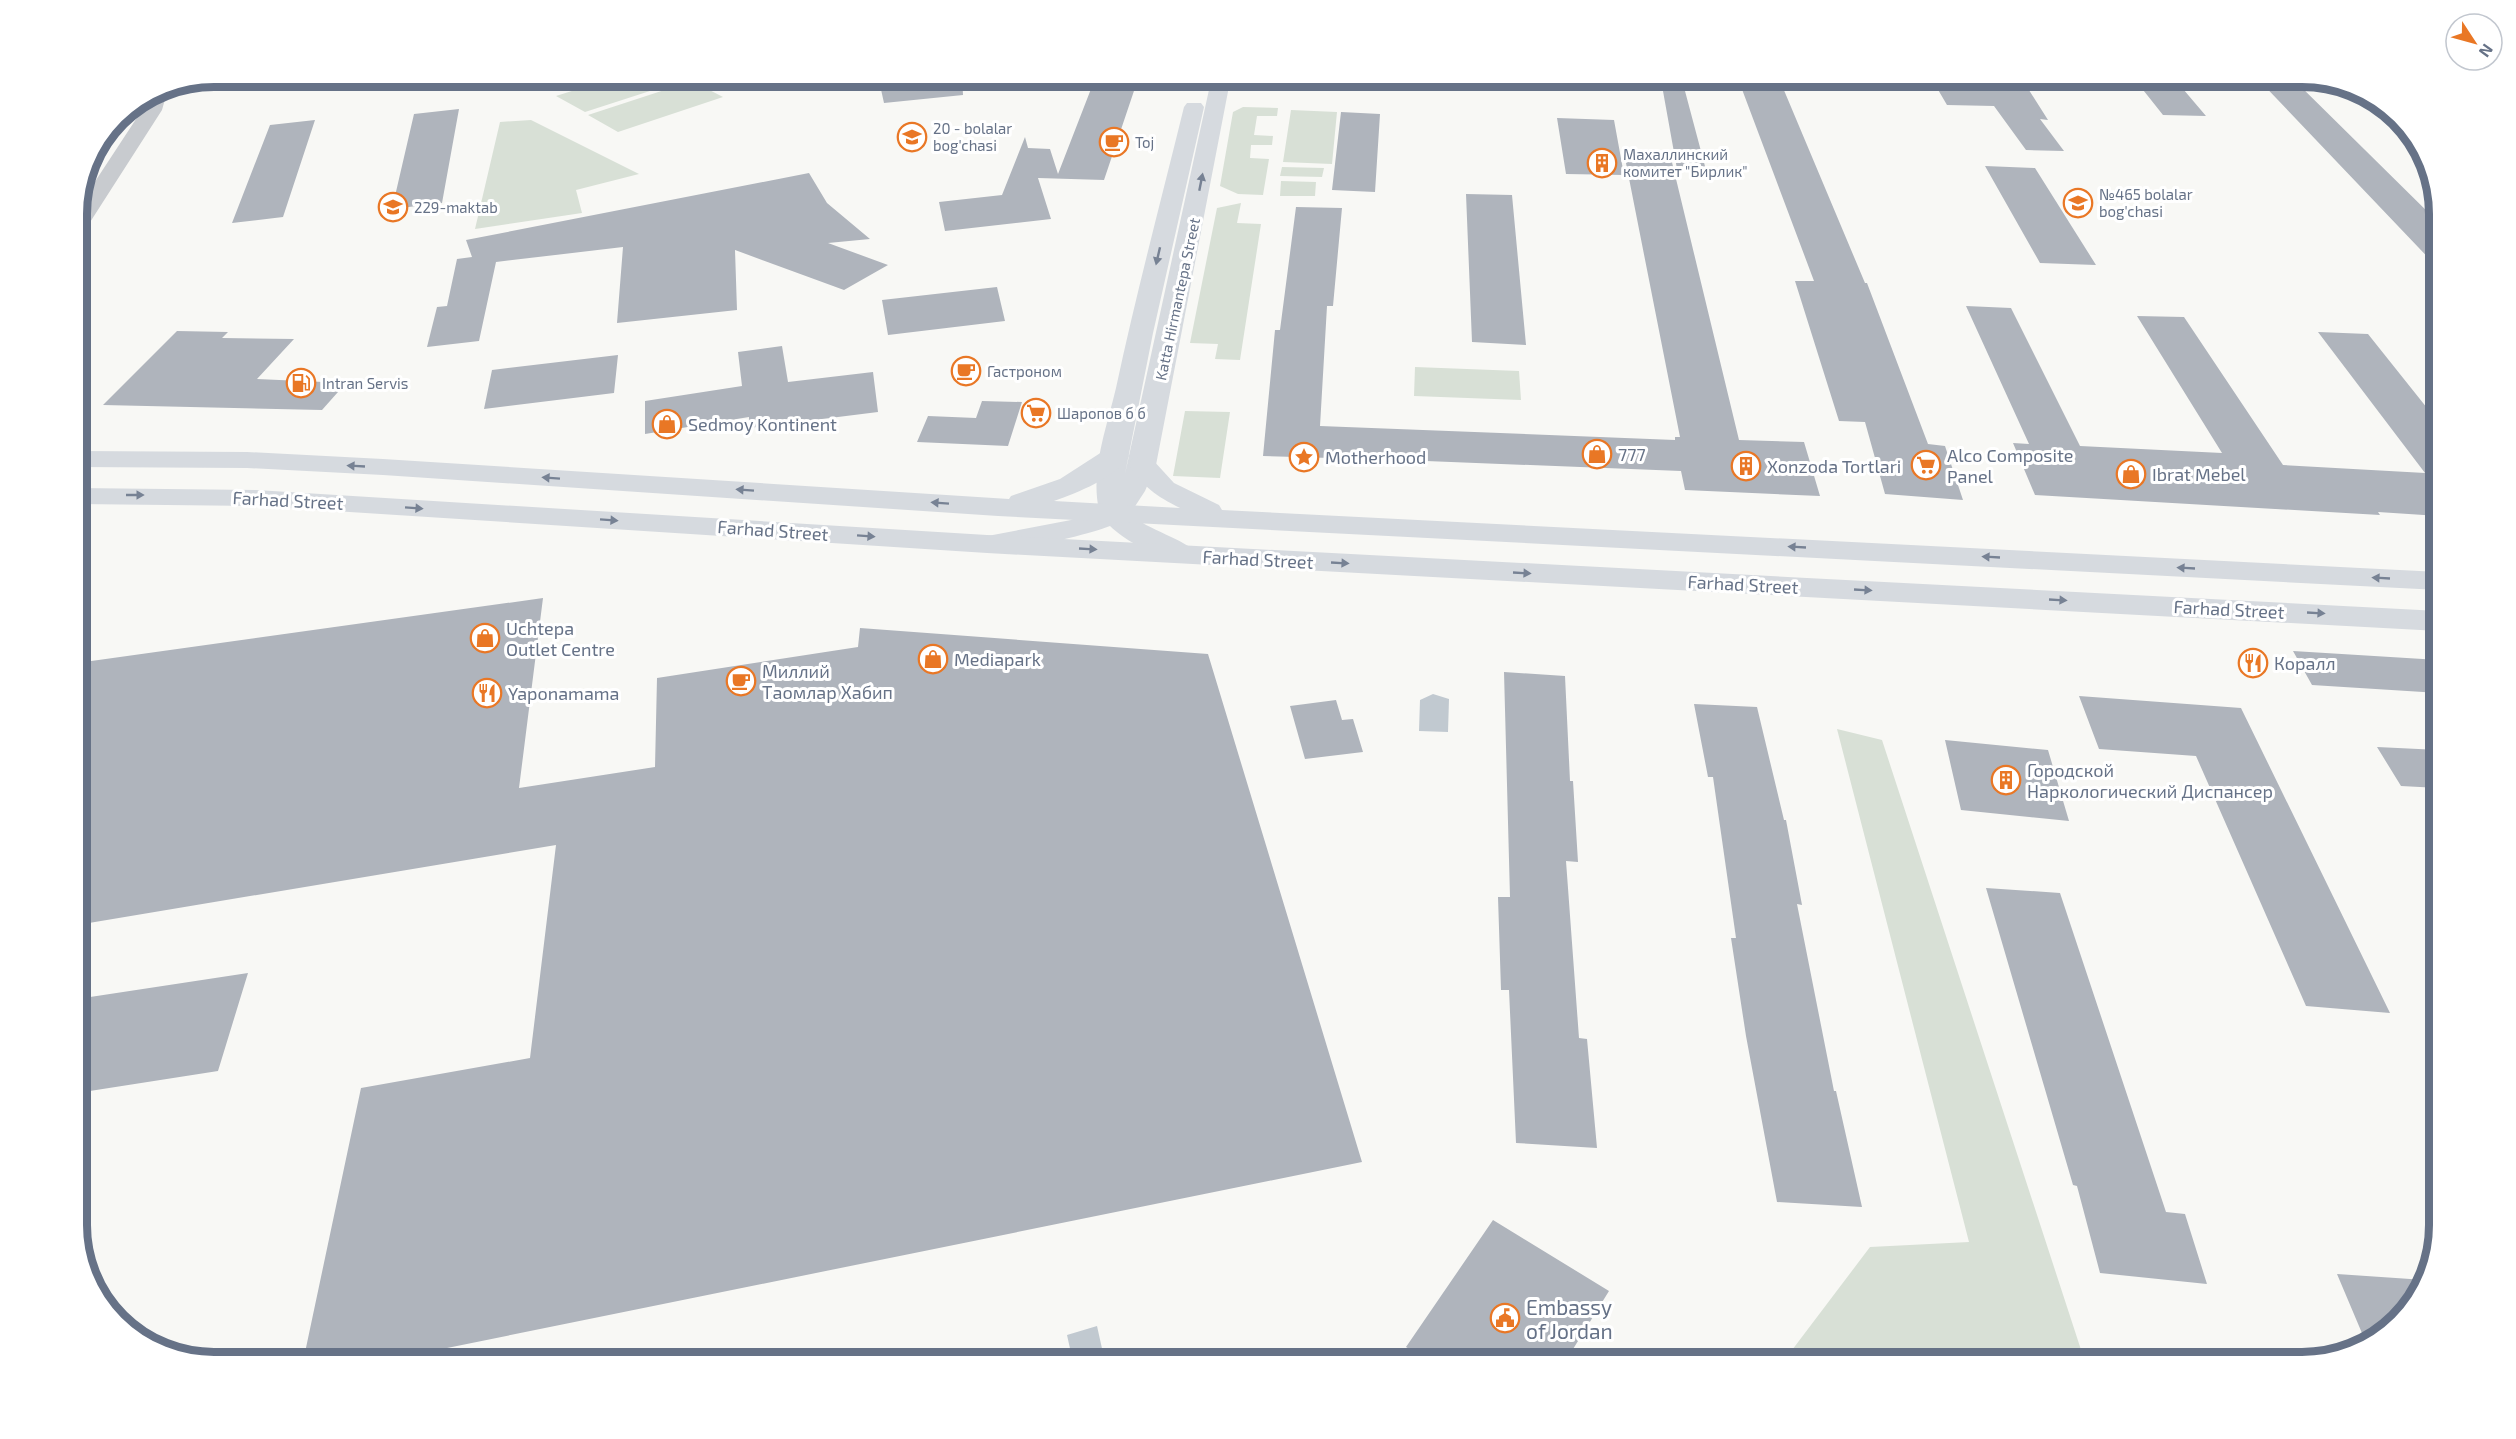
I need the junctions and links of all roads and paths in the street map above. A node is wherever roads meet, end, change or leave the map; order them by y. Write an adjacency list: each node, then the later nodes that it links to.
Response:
1 (1198, 87): 5 (main road, Katta Hirmаntepa Street, one-way to 5)
2 (1220, 87): 7 (main road, Katta Hirmаntepa Street, one-way to 2)
3 (155, 102): 4 (street)
4 (87, 210)
5 (1115, 456): 9 (main road); 10 (main road, Katta Hirmаntepa Street)
6 (87, 459): 9 (main road, Farhad Street, one-way to 6)
7 (1142, 465): 10 (main road, Katta Hirmаntepa Street); 11 (main road)
8 (87, 496): 12 (main road, Farhad Street, one-way to 12)
9 (998, 507): 10 (main road, Farhad Street)
10 (1114, 513): 11 (main road, Farhad Street); 12 (main road, Katta Hirmаntepa Street); 13 (main road)
11 (1227, 519): 14 (main road, Farhad Street, one-way to 11)
12 (987, 544): 13 (main road, Farhad Street, one-way to 13)
13 (1182, 554): 15 (main road, Farhad Street, one-way to 15)
14 (2429, 580)
15 (2429, 620)

